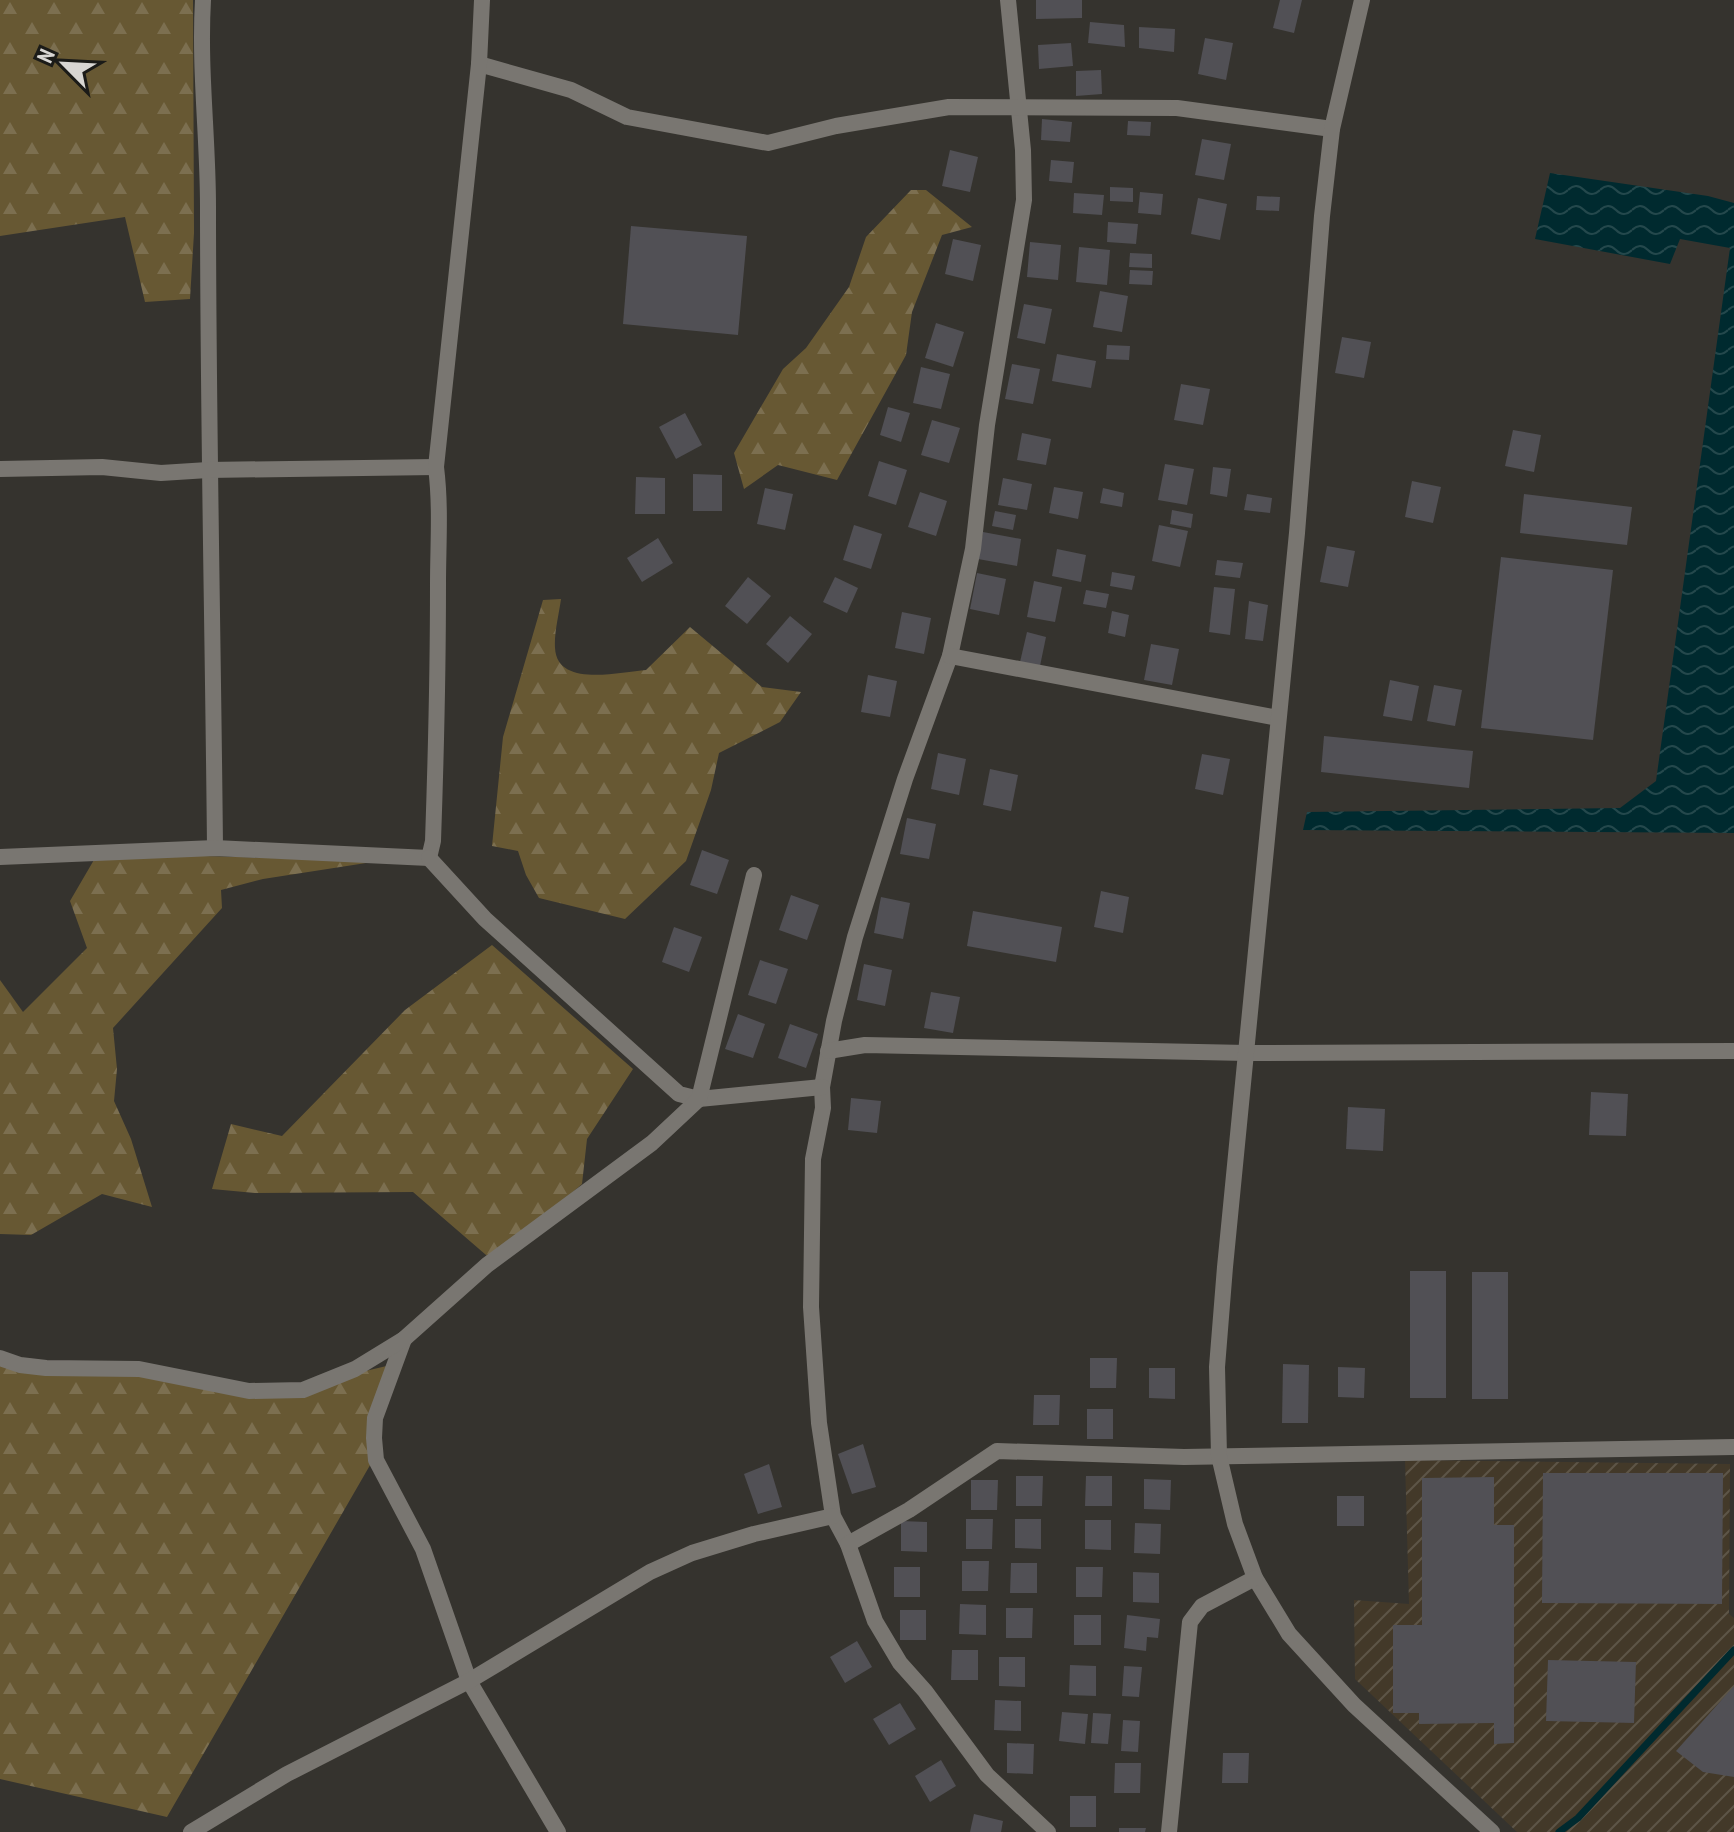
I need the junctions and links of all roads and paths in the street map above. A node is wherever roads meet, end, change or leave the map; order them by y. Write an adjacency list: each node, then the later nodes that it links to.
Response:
1 (203, 0): 10 (street)
2 (482, 0): 5 (street)
3 (1008, 0): 6 (street)
4 (1362, 0): 7 (street)
5 (479, 64): 6 (street); 8 (street)
6 (1019, 109): 7 (street); 11 (street)
7 (1332, 129): 12 (street)
8 (436, 467): 10 (street); 15 (street)
9 (0, 469): 10 (street)
10 (208, 470): 13 (street)
11 (950, 656): 12 (street); 17 (street)
12 (1278, 718): 19 (street)
13 (215, 848): 14 (street); 15 (street)
14 (0, 857)
15 (429, 858): 21 (street)
16 (754, 875): 21 (street)
17 (828, 1051): 19 (street); 20 (street)
18 (1734, 1051): 19 (street)
19 (1247, 1053): 25 (street)
20 (822, 1087): 21 (street); 26 (street)
21 (699, 1099): 22 (street)
22 (404, 1339): 23 (street); 29 (street)
23 (0, 1358)
24 (1734, 1447): 25 (street)
25 (1219, 1456): 27 (street); 28 (street)
26 (833, 1516): 27 (street); 29 (street)
27 (848, 1544): 32 (street)
28 (1255, 1578): 33 (street); 34 (street)
29 (469, 1681): 30 (street); 31 (street)
30 (191, 1832)
31 (558, 1832)
32 (1048, 1832)
33 (1169, 1832)
34 (1492, 1832)

